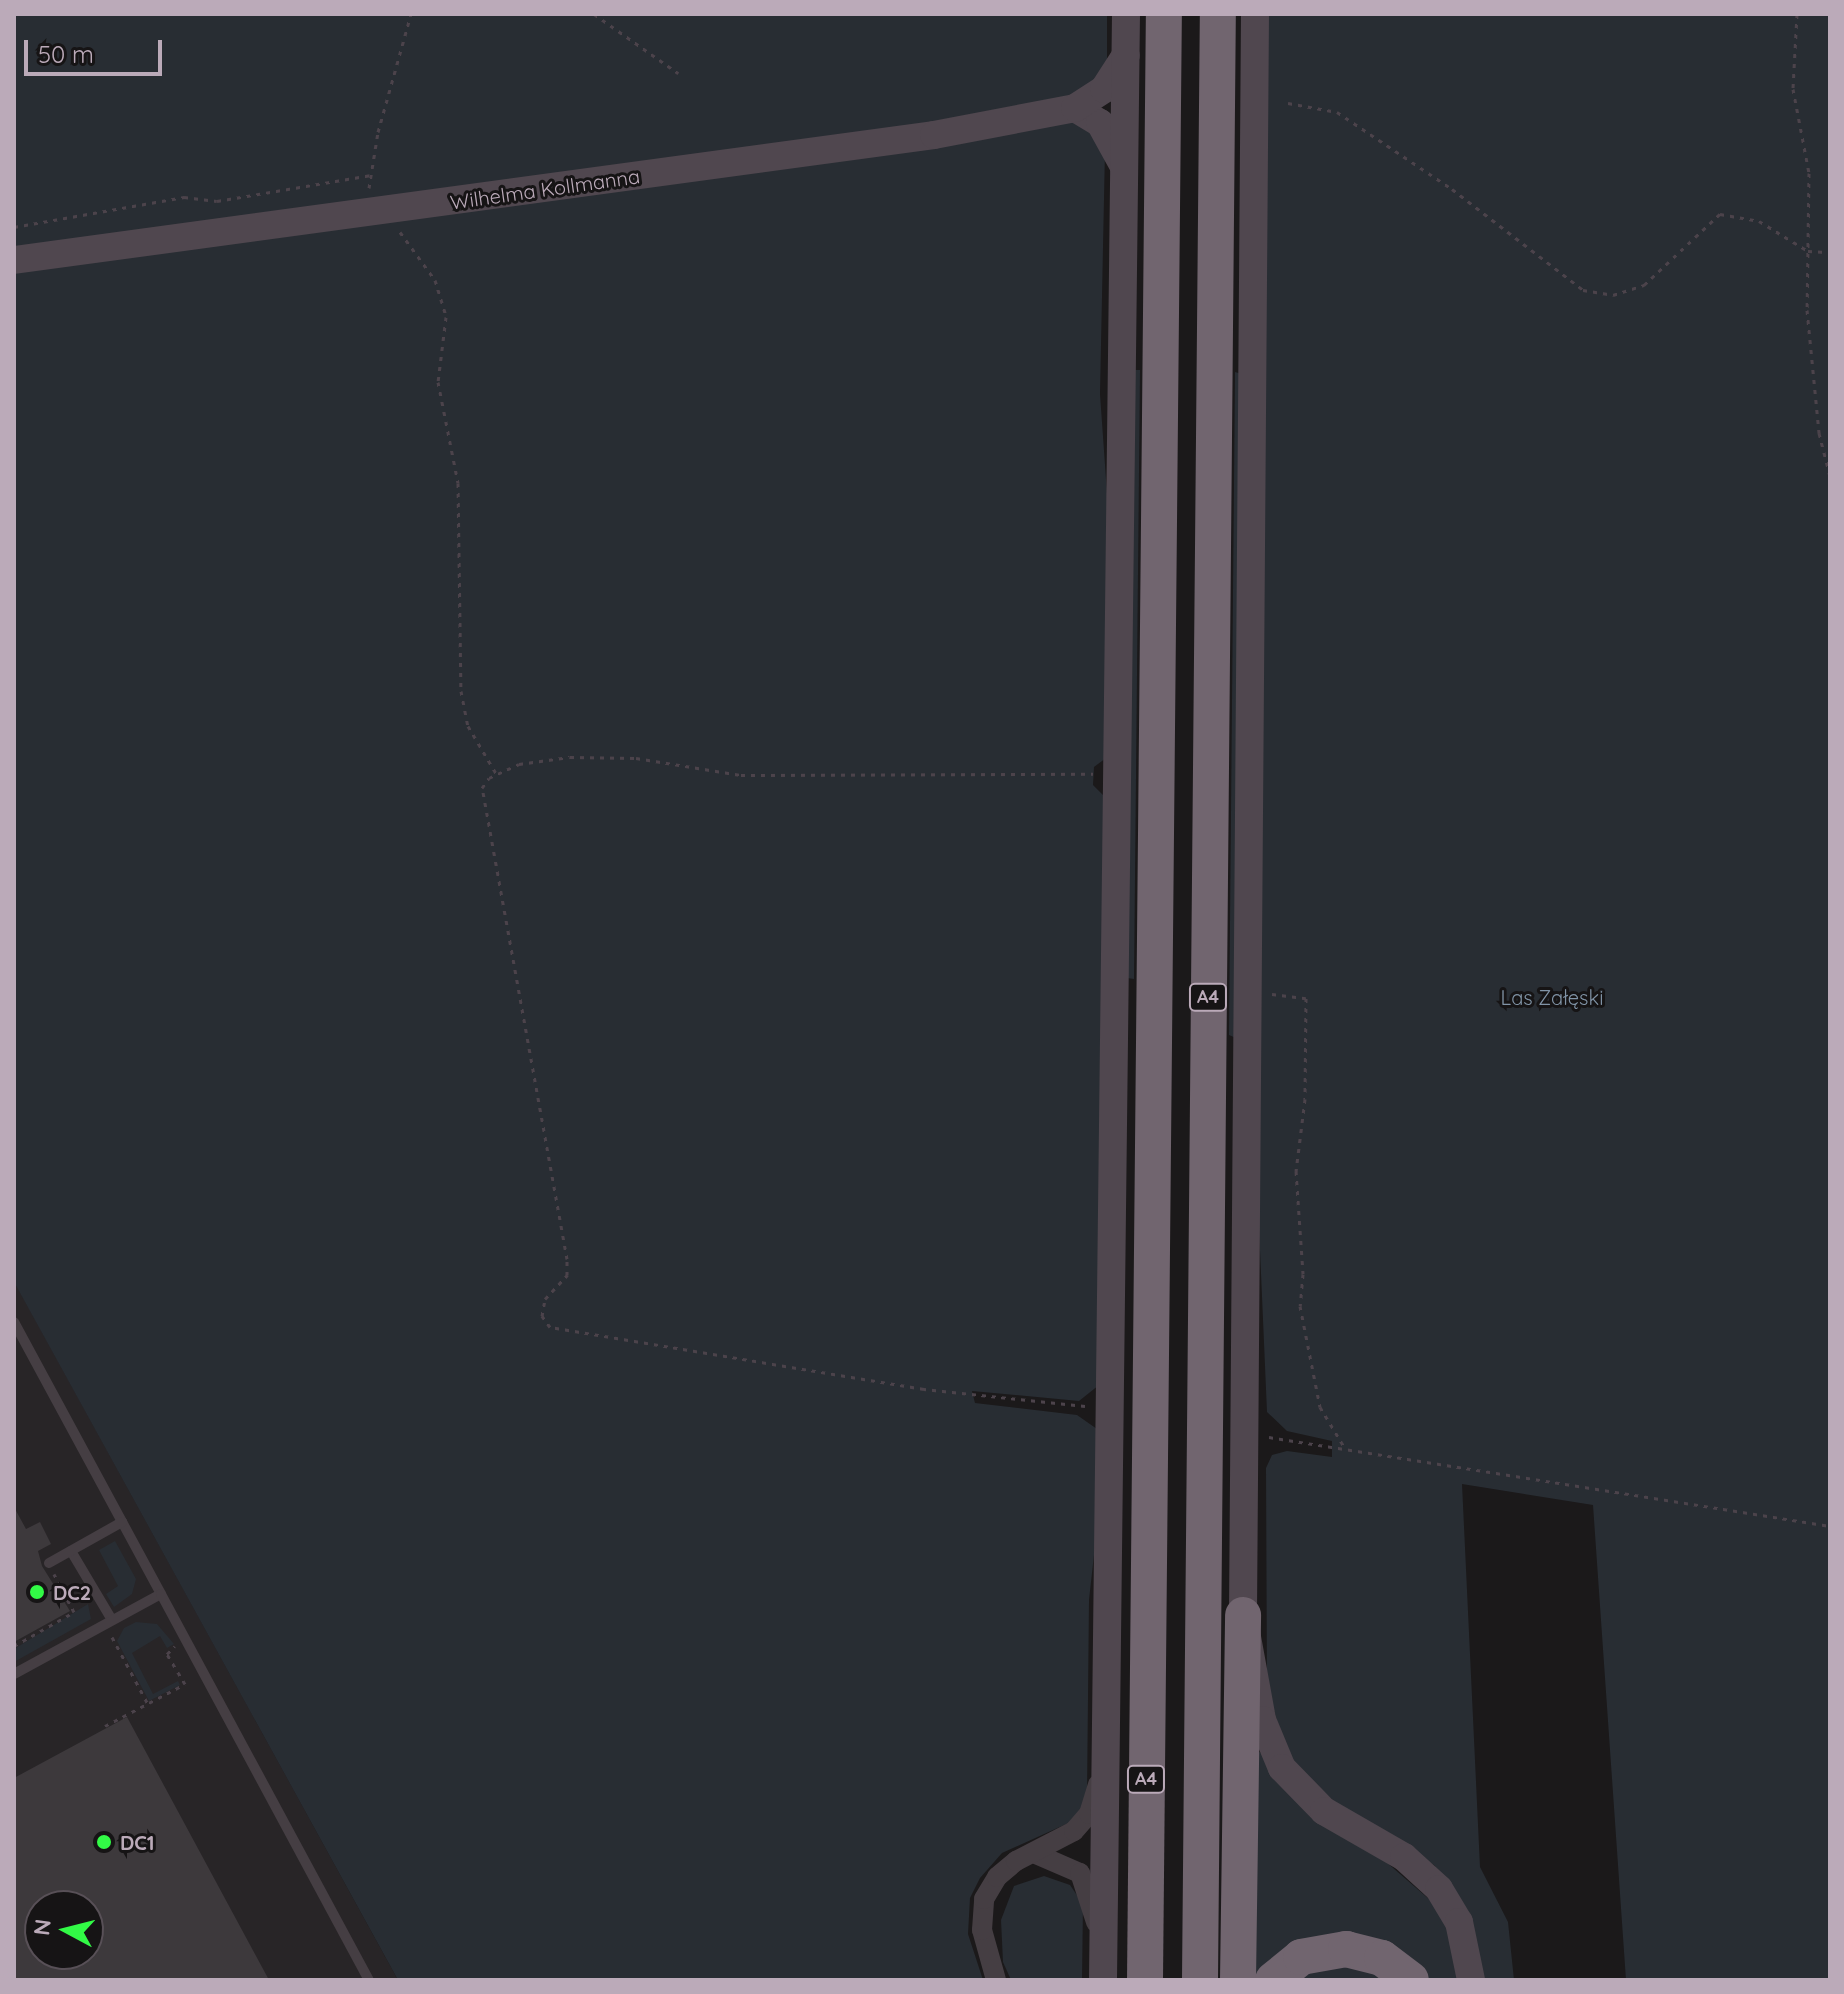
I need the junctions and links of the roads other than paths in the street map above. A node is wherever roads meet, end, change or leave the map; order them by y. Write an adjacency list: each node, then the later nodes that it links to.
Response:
1 (1126, 14): 5 (street)
2 (1164, 14): 22 (highway, A4)
3 (1218, 14): 23 (highway, A4)
4 (1255, 14): 14 (street)
5 (1126, 55): 6 (street); 7 (street)
6 (1075, 108): 7 (street); 8 (street, Wilhelma Kollmanna)
7 (1125, 171): 17 (street)
8 (14, 260)
9 (14, 1322): 10 (lane)
10 (122, 1522): 11 (lane); 13 (lane)
11 (71, 1551): 12 (lane); 15 (lane)
12 (49, 1563)
13 (161, 1594): 15 (lane); 20 (lane)
14 (1243, 1615): 24 (highway); 27 (street)
15 (112, 1620): 16 (lane)
16 (14, 1674)
17 (1107, 1753): 18 (street); 19 (street)
18 (1036, 1854): 19 (street); 21 (street)
19 (1104, 1968)
20 (369, 1980)
21 (996, 1980)
22 (1145, 1980)
23 (1200, 1980)
24 (1238, 1980)
25 (1273, 1980): 26 (highway)
26 (1411, 1980)
27 (1471, 1980)

